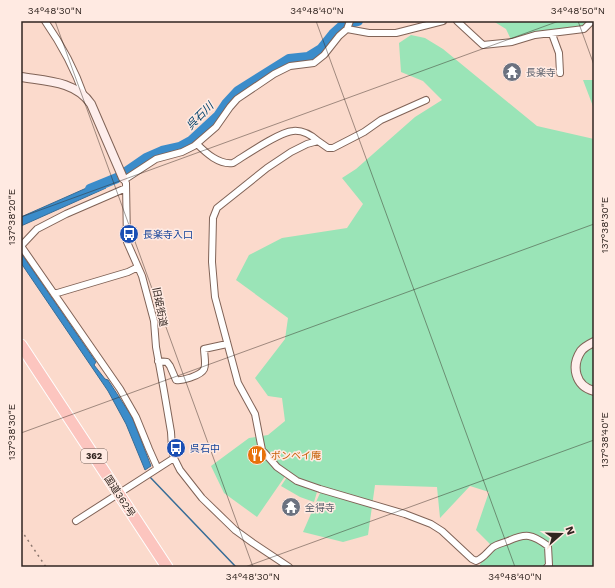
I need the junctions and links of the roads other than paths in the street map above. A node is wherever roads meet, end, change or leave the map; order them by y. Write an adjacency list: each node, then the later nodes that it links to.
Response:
1 (45, 21): 9 (street, 旧姫街道)
2 (443, 21): 5 (street)
3 (457, 21): 6 (street)
4 (592, 21): 6 (street)
5 (348, 26): 12 (street)
6 (552, 34): 7 (street)
7 (560, 73)
8 (21, 77): 9 (street)
9 (85, 96): 13 (street, 旧姫街道)
10 (426, 100): 11 (street)
11 (318, 141): 12 (street); 19 (street)
12 (197, 144): 13 (street)
13 (123, 176): 14 (street, 旧姫街道)
14 (126, 188): 15 (street); 16 (street, 旧姫街道)
15 (21, 246): 17 (street)
16 (138, 267): 17 (street); 21 (street, 旧姫街道)
17 (54, 294): 24 (street)
18 (594, 342): 22 (street)
19 (228, 344): 21 (street); 29 (street)
20 (21, 345): 25 (highway, 国道362号 / 362)
21 (158, 361): 23 (street, 旧姫街道)
22 (594, 391)
23 (174, 458): 24 (street); 28 (street, 旧姫街道)
24 (156, 468): 25 (street)
25 (118, 493): 26 (street); 27 (highway, 国道362号 / 362)
26 (76, 521)
27 (167, 567)
28 (289, 567)
29 (547, 567)

